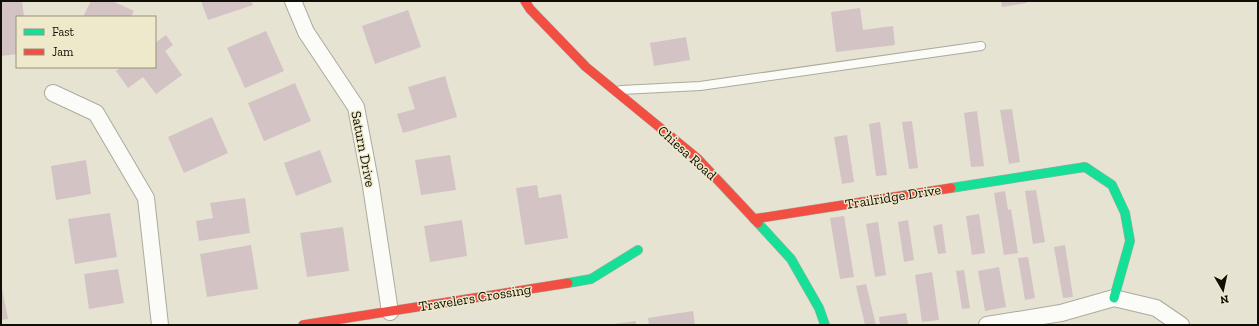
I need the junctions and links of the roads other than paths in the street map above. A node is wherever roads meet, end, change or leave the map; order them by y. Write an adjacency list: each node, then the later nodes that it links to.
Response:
1 (293, 1): 9 (street, Saturn Drive)
2 (525, 1): 4 (street, Chiesa Road)
3 (981, 46): 4 (lane)
4 (613, 90): 6 (street, Chiesa Road)
5 (53, 93): 10 (street)
6 (754, 219): 8 (street, Trailridge Drive); 12 (street, Chiesa Road)
7 (638, 250): 9 (street, Travelers Crossing)
8 (1114, 298): 13 (street); 14 (street)
9 (390, 312): 11 (street, Travelers Crossing)
10 (160, 325)
11 (303, 325)
12 (825, 325)
13 (987, 325)
14 (1181, 325)

